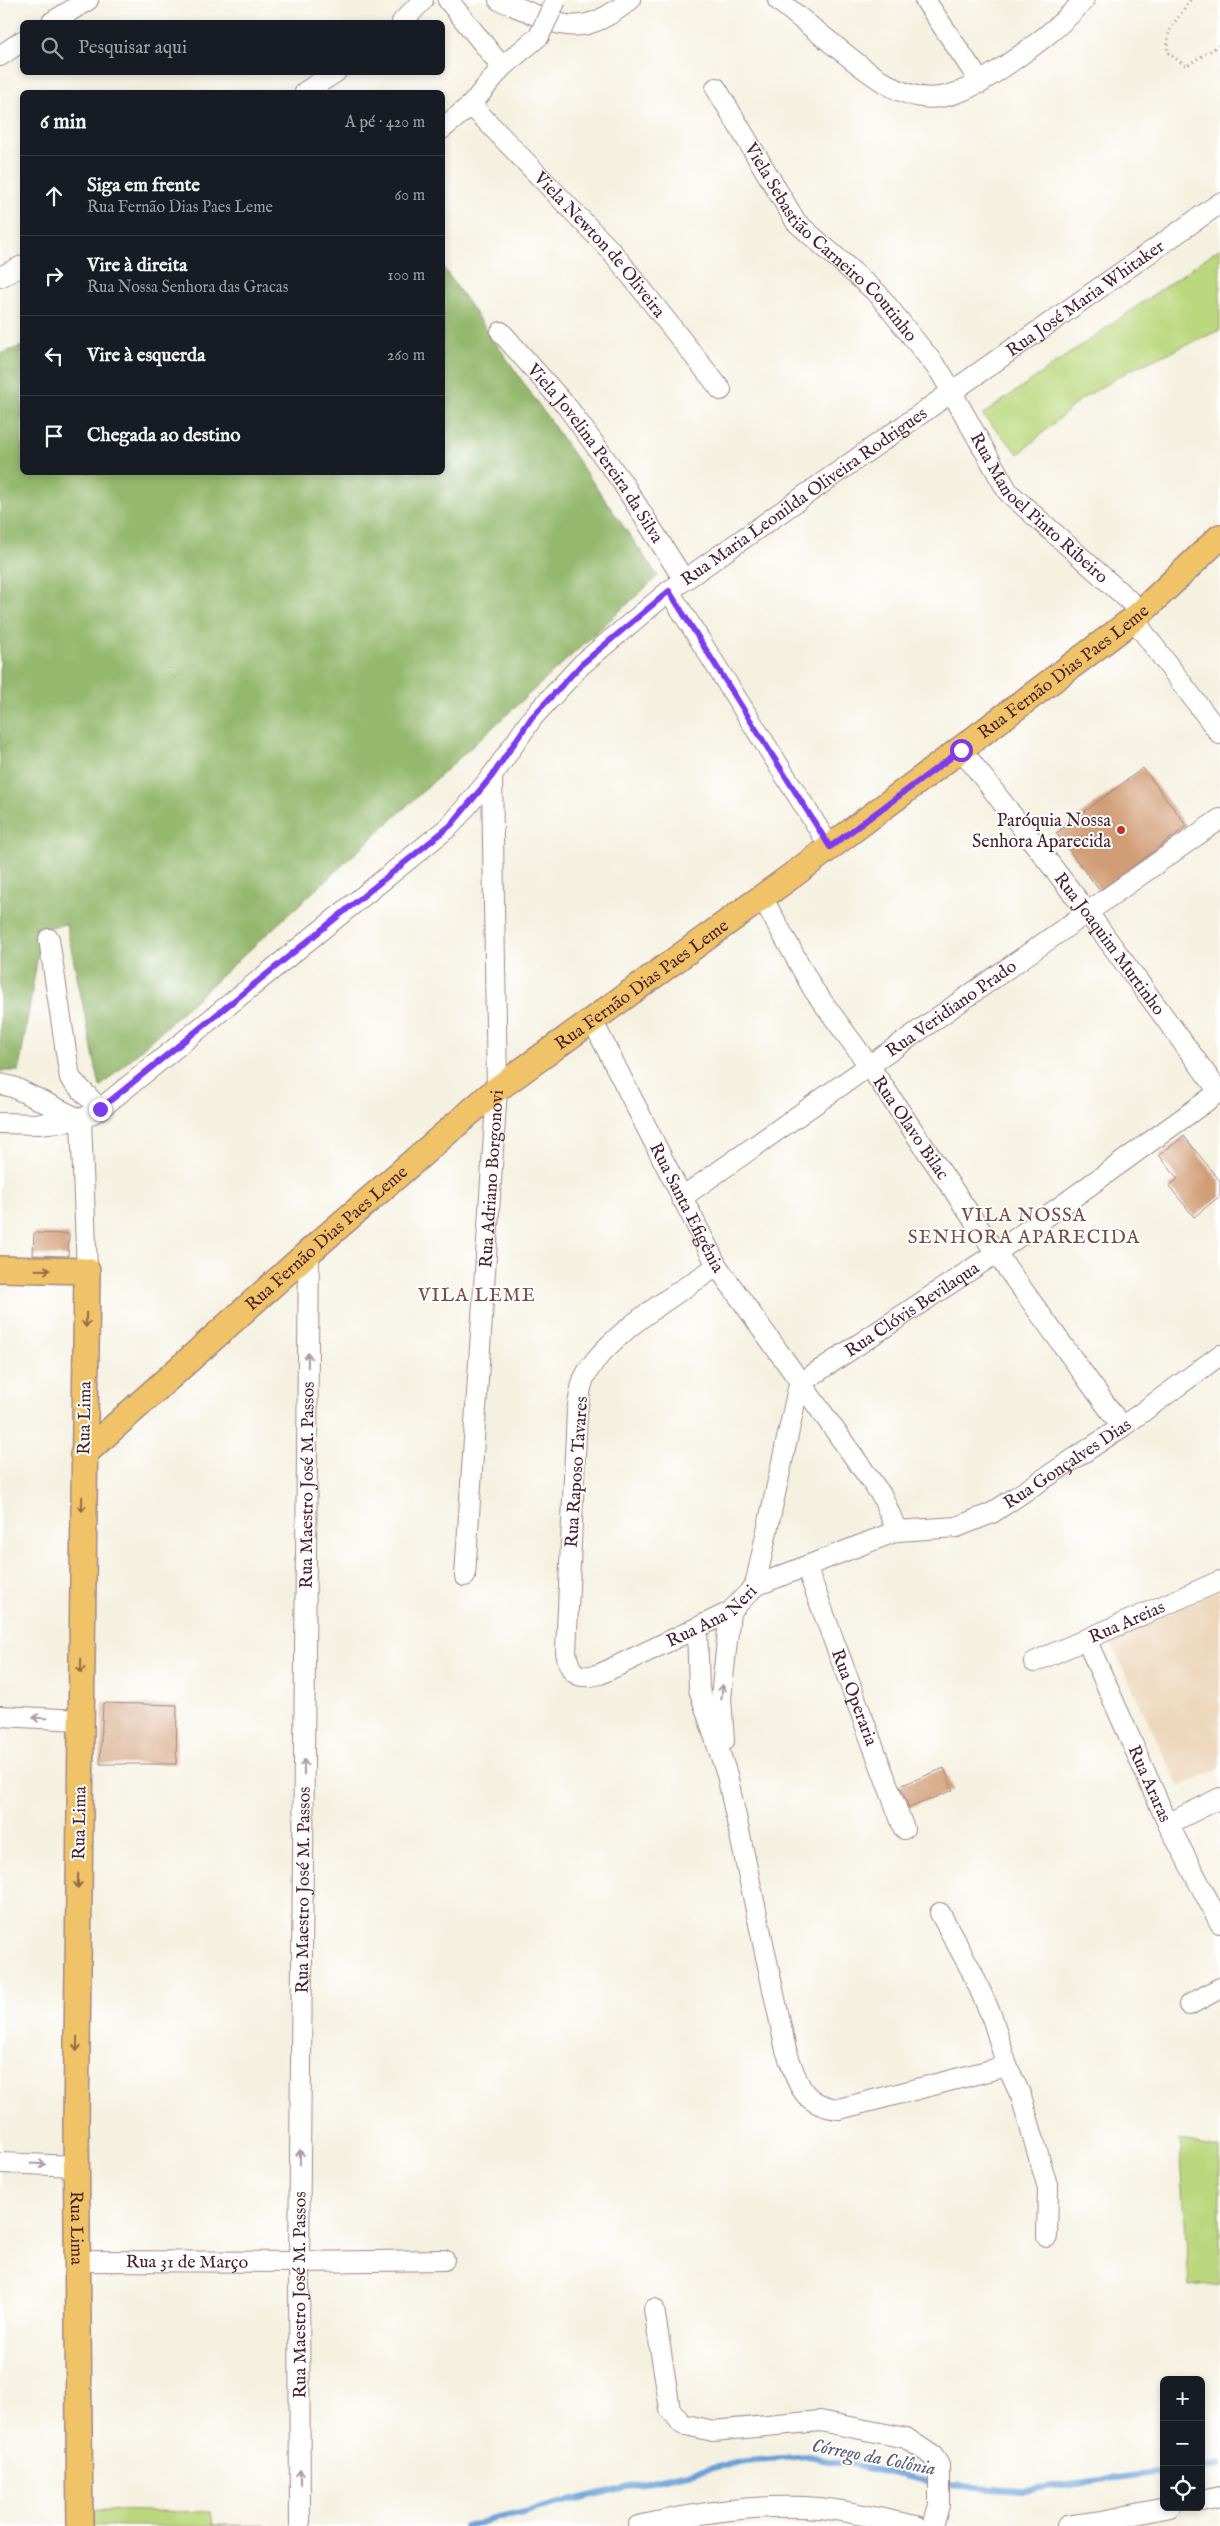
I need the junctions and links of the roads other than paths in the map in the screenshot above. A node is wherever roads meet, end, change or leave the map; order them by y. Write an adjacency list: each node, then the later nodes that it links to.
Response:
1 (88, 0): 10 (street)
2 (423, 0): 11 (street)
3 (448, 0): 14 (street)
4 (499, 0): 6 (street)
5 (556, 0): 14 (street, bridge)
6 (630, 0)
7 (778, 0): 16 (street)
8 (926, 0): 16 (street)
9 (1084, 0): 16 (street)
10 (55, 20)
11 (404, 20)
12 (20, 43): 13 (street)
13 (0, 56)
14 (502, 68): 19 (street)
15 (331, 75): 18 (street)
16 (981, 83)
17 (716, 88): 26 (street, Viela Sebastião Carneiro Coutinho)
18 (308, 90)
19 (471, 105): 20 (street); 25 (street, Viela Newton de Oliveira)
20 (445, 126)
21 (1220, 203): 26 (street, Rua José Maria Whitaker)
22 (20, 267): 23 (street)
23 (0, 277)
24 (501, 332): 28 (street, Viela Jovelina Pereira da Silva)
25 (721, 390)
26 (951, 392): 28 (street, Rua Maria Leonilda Oliveira Rodrigues); 29 (street, Rua Manoel Pinto Ribeiro)
27 (1220, 537): 29 (main road, Rua Fernão Dias Paes Leme)
28 (676, 586): 32 (street, Rua Maria Leonilda Oliveira Rodrigues); 34 (street, Viela Jovelina Pereira da Silva)
29 (1137, 616): 30 (street, Rua Manoel Pinto Ribeiro); 31 (main road, Rua Fernão Dias Paes Leme)
30 (1220, 734)
31 (961, 750): 34 (main road, Rua Fernão Dias Paes Leme); 36 (street, Rua Joaquim Murtinho)
32 (492, 776): 41 (street, Rua Adriano Borgonovi); 43 (street, Rua Maria Leonilda Oliveira Rodrigues)
33 (1220, 819): 36 (street, Rua Veridiano Prado)
34 (830, 847): 35 (main road, Rua Fernão Dias Paes Leme)
35 (762, 896): 38 (main road, Rua Fernão Dias Paes Leme); 39 (street, Rua Olavo Bilac)
36 (1088, 913): 39 (street, Rua Veridiano Prado); 42 (street, Rua Joaquim Murtinho)
37 (49, 939): 43 (street)
38 (592, 1020): 41 (main road, Rua Fernão Dias Paes Leme); 46 (street, Rua Santa Efigênia)
39 (868, 1064): 46 (street, Rua Veridiano Prado); 48 (street, Rua Olavo Bilac)
40 (0, 1084): 44 (street)
41 (497, 1089): 47 (main road, Rua Fernão Dias Paes Leme); 58 (street, Rua Adriano Borgonovi)
42 (1220, 1092): 48 (street, Rua Clóvis Bevilaqua)
43 (100, 1109): 44 (street, Rua Maria Leonilda Oliveira Rodrigues)
44 (80, 1120): 45 (street); 51 (street, Rua Lima)
45 (0, 1123)
46 (681, 1198): 49 (street, Rua Santa Efigênia)
47 (309, 1252): 55 (main road, Rua Fernão Dias Paes Leme); 82 (street, Rua Maestro José M. Passos, one-way to 47)
48 (996, 1253): 53 (street, Rua Clóvis Bevilaqua); 54 (street, Rua Olavo Bilac)
49 (716, 1266): 53 (street, Rua Santa Efigênia); 64 (street, Rua Raposo Tavares)
50 (0, 1269): 51 (main road, one-way to 51)
51 (87, 1271): 55 (main road, Rua Lima, one-way to 55)
52 (1220, 1355): 54 (street, Rua Gonçalves Dias)
53 (799, 1384): 56 (street, Rua Santa Efigênia); 60 (street)
54 (1122, 1427): 56 (street, Rua Gonçalves Dias)
55 (83, 1455): 67 (main road, Rua Lima, one-way to 67)
56 (897, 1532): 57 (street, Rua Ana Neri)
57 (806, 1566): 60 (street, Rua Ana Neri); 71 (street, Rua Operaria)
58 (465, 1576)
59 (1220, 1581): 63 (street, Rua Areias)
60 (754, 1586): 61 (street, Rua Ana Neri)
61 (730, 1612): 62 (street, Rua Ana Neri); 68 (street, one-way to 61)
62 (697, 1628): 64 (street, Rua Ana Neri); 68 (street)
63 (1086, 1639): 65 (street, Rua Areias); 70 (street, Rua Araras)
64 (566, 1652)
65 (1034, 1662)
66 (0, 1716): 67 (street, one-way to 66)
67 (80, 1720): 78 (main road, Rua Lima, one-way to 78)
68 (728, 1775): 76 (street)
69 (1220, 1798): 70 (street)
70 (1168, 1824): 73 (street, Rua Araras)
71 (904, 1829)
72 (940, 1913): 76 (street)
73 (1220, 1923)
74 (1220, 1988): 75 (street)
75 (1189, 2004)
76 (1007, 2066): 79 (street)
77 (0, 2163): 78 (street, one-way to 78)
78 (76, 2166): 81 (main road, Rua Lima)
79 (1047, 2237)
80 (444, 2260): 82 (street, Rua 31 de Março)
81 (76, 2261): 82 (street, Rua 31 de Março); 89 (main road, Rua Lima)
82 (299, 2262): 90 (street, Rua Maestro José M. Passos, one-way to 82)
83 (654, 2309): 93 (street)
84 (1220, 2497): 85 (street)
85 (1205, 2500)
86 (1160, 2509): 94 (street)
87 (690, 2521): 88 (street); 91 (street)
88 (878, 2523): 92 (street)
89 (80, 2526)
90 (300, 2526)
91 (638, 2526)
92 (917, 2526)
93 (933, 2526)
94 (1067, 2526)

